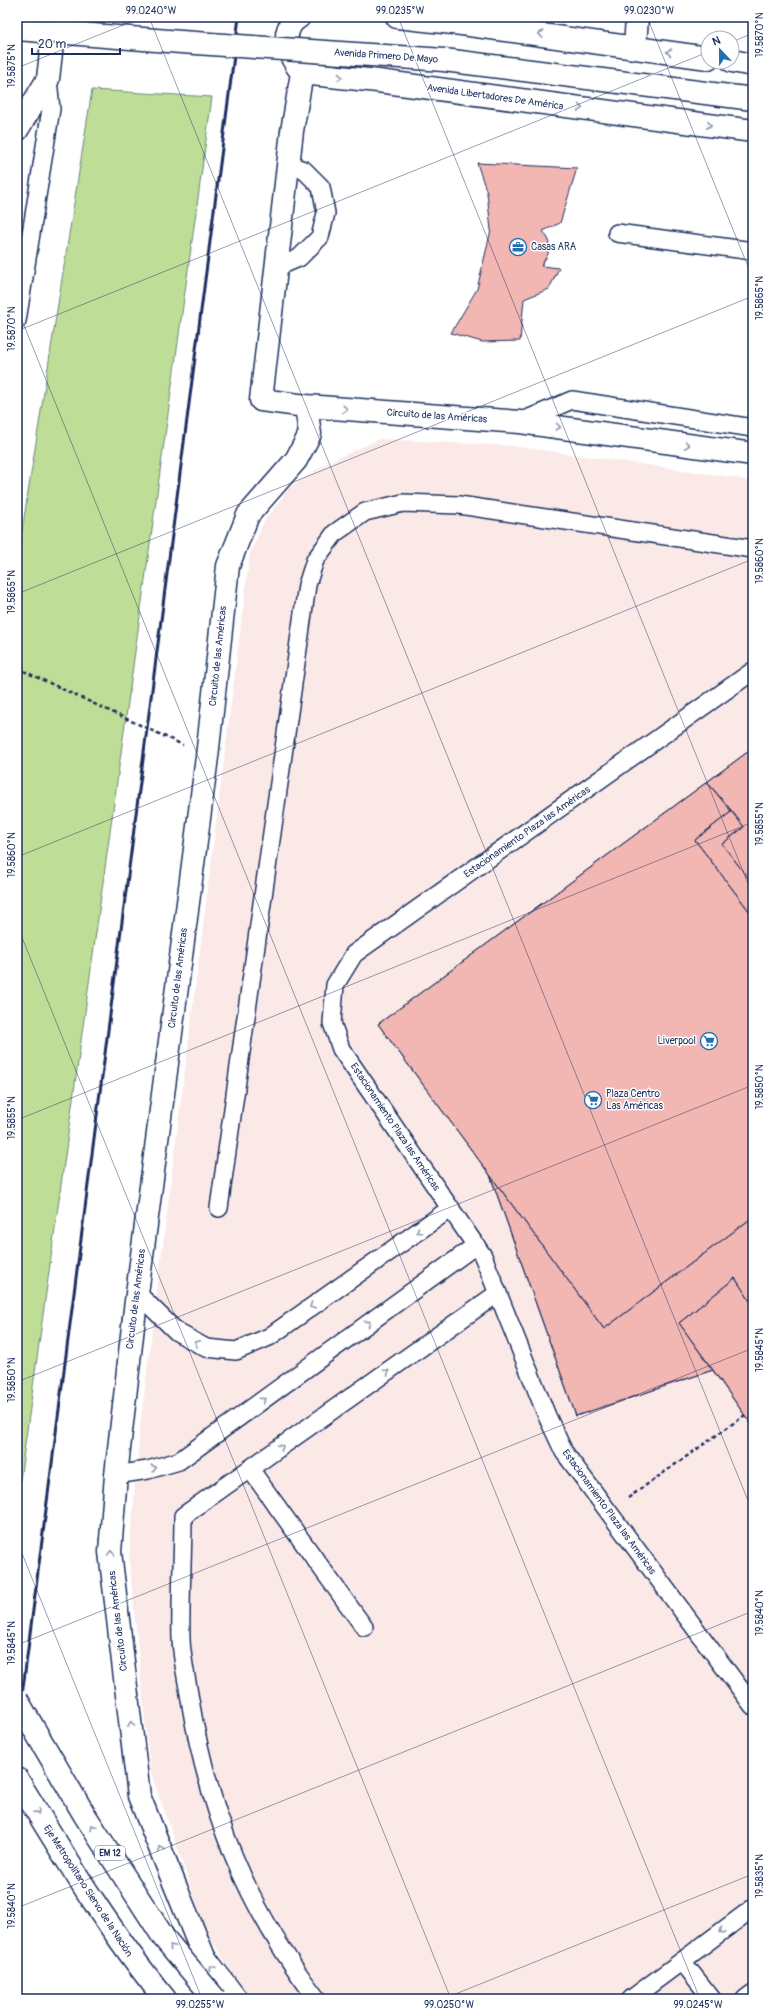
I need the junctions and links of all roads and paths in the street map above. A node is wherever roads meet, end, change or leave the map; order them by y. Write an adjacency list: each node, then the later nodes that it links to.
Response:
1 (55, 17): 12 (main road)
2 (299, 17): 11 (main road)
3 (397, 17): 5 (main road)
4 (637, 17): 7 (main road)
5 (463, 20): 7 (main road, one-way to 5)
6 (17, 29): 13 (main road, Avenida Primero De Mayo, bridge)
7 (635, 47): 8 (main road, one-way to 7)
8 (700, 57)
9 (740, 63): 10 (main road)
10 (753, 65)
11 (302, 73): 15 (main road, Avenida Libertadores De América, one-way to 15); 16 (main road)
12 (48, 79): 14 (main road); 20 (lane)
13 (753, 99)
14 (17, 130)
15 (753, 131)
16 (289, 165): 19 (main road); 19 (lane)
17 (617, 233): 18 (lane)
18 (753, 251)
19 (277, 267): 21 (main road)
20 (17, 321)
21 (306, 406): 22 (main road, Circuito de las Américas, one-way to 22); 32 (main road, Circuito de las Américas)
22 (520, 422): 23 (lane); 24 (main road, Circuito de las Américas, one-way to 24)
23 (753, 428)
24 (753, 454)
25 (753, 548): 29 (lane)
26 (17, 668): 28 (path, bridge)
27 (753, 671): 30 (lane, Estacionamiento Plaza las Américas)
28 (183, 745)
29 (219, 1208)
30 (451, 1208): 31 (lane, Estacionamiento Plaza las Américas); 32 (lane, one-way to 32)
31 (476, 1245): 33 (lane, Estacionamiento Plaza las Américas); 36 (lane, one-way to 31)
32 (137, 1293): 36 (main road, Circuito de las Américas)
33 (498, 1293): 35 (lane, one-way to 33); 37 (lane, Estacionamiento Plaza las Américas)
34 (745, 1415): 37 (path)
35 (250, 1469): 38 (lane); 48 (lane)
36 (116, 1475): 47 (main road, Circuito de las Américas, one-way to 36)
37 (608, 1512): 40 (lane, Estacionamiento Plaza las Américas)
38 (364, 1627)
39 (17, 1700): 46 (main road, EM 12, one-way to 39, bridge)
40 (753, 1706)
41 (17, 1779): 45 (main road, Eje Metropolitano Siervo de la Nación, one-way to 45)
42 (753, 1908): 43 (lane, one-way to 43)
43 (682, 1961): 49 (lane); 50 (lane)
44 (753, 1993): 51 (lane)
45 (165, 1999)
46 (215, 1999)
47 (236, 1999)
48 (317, 1999)
49 (631, 1999)
50 (712, 1999)
51 (745, 1999)

